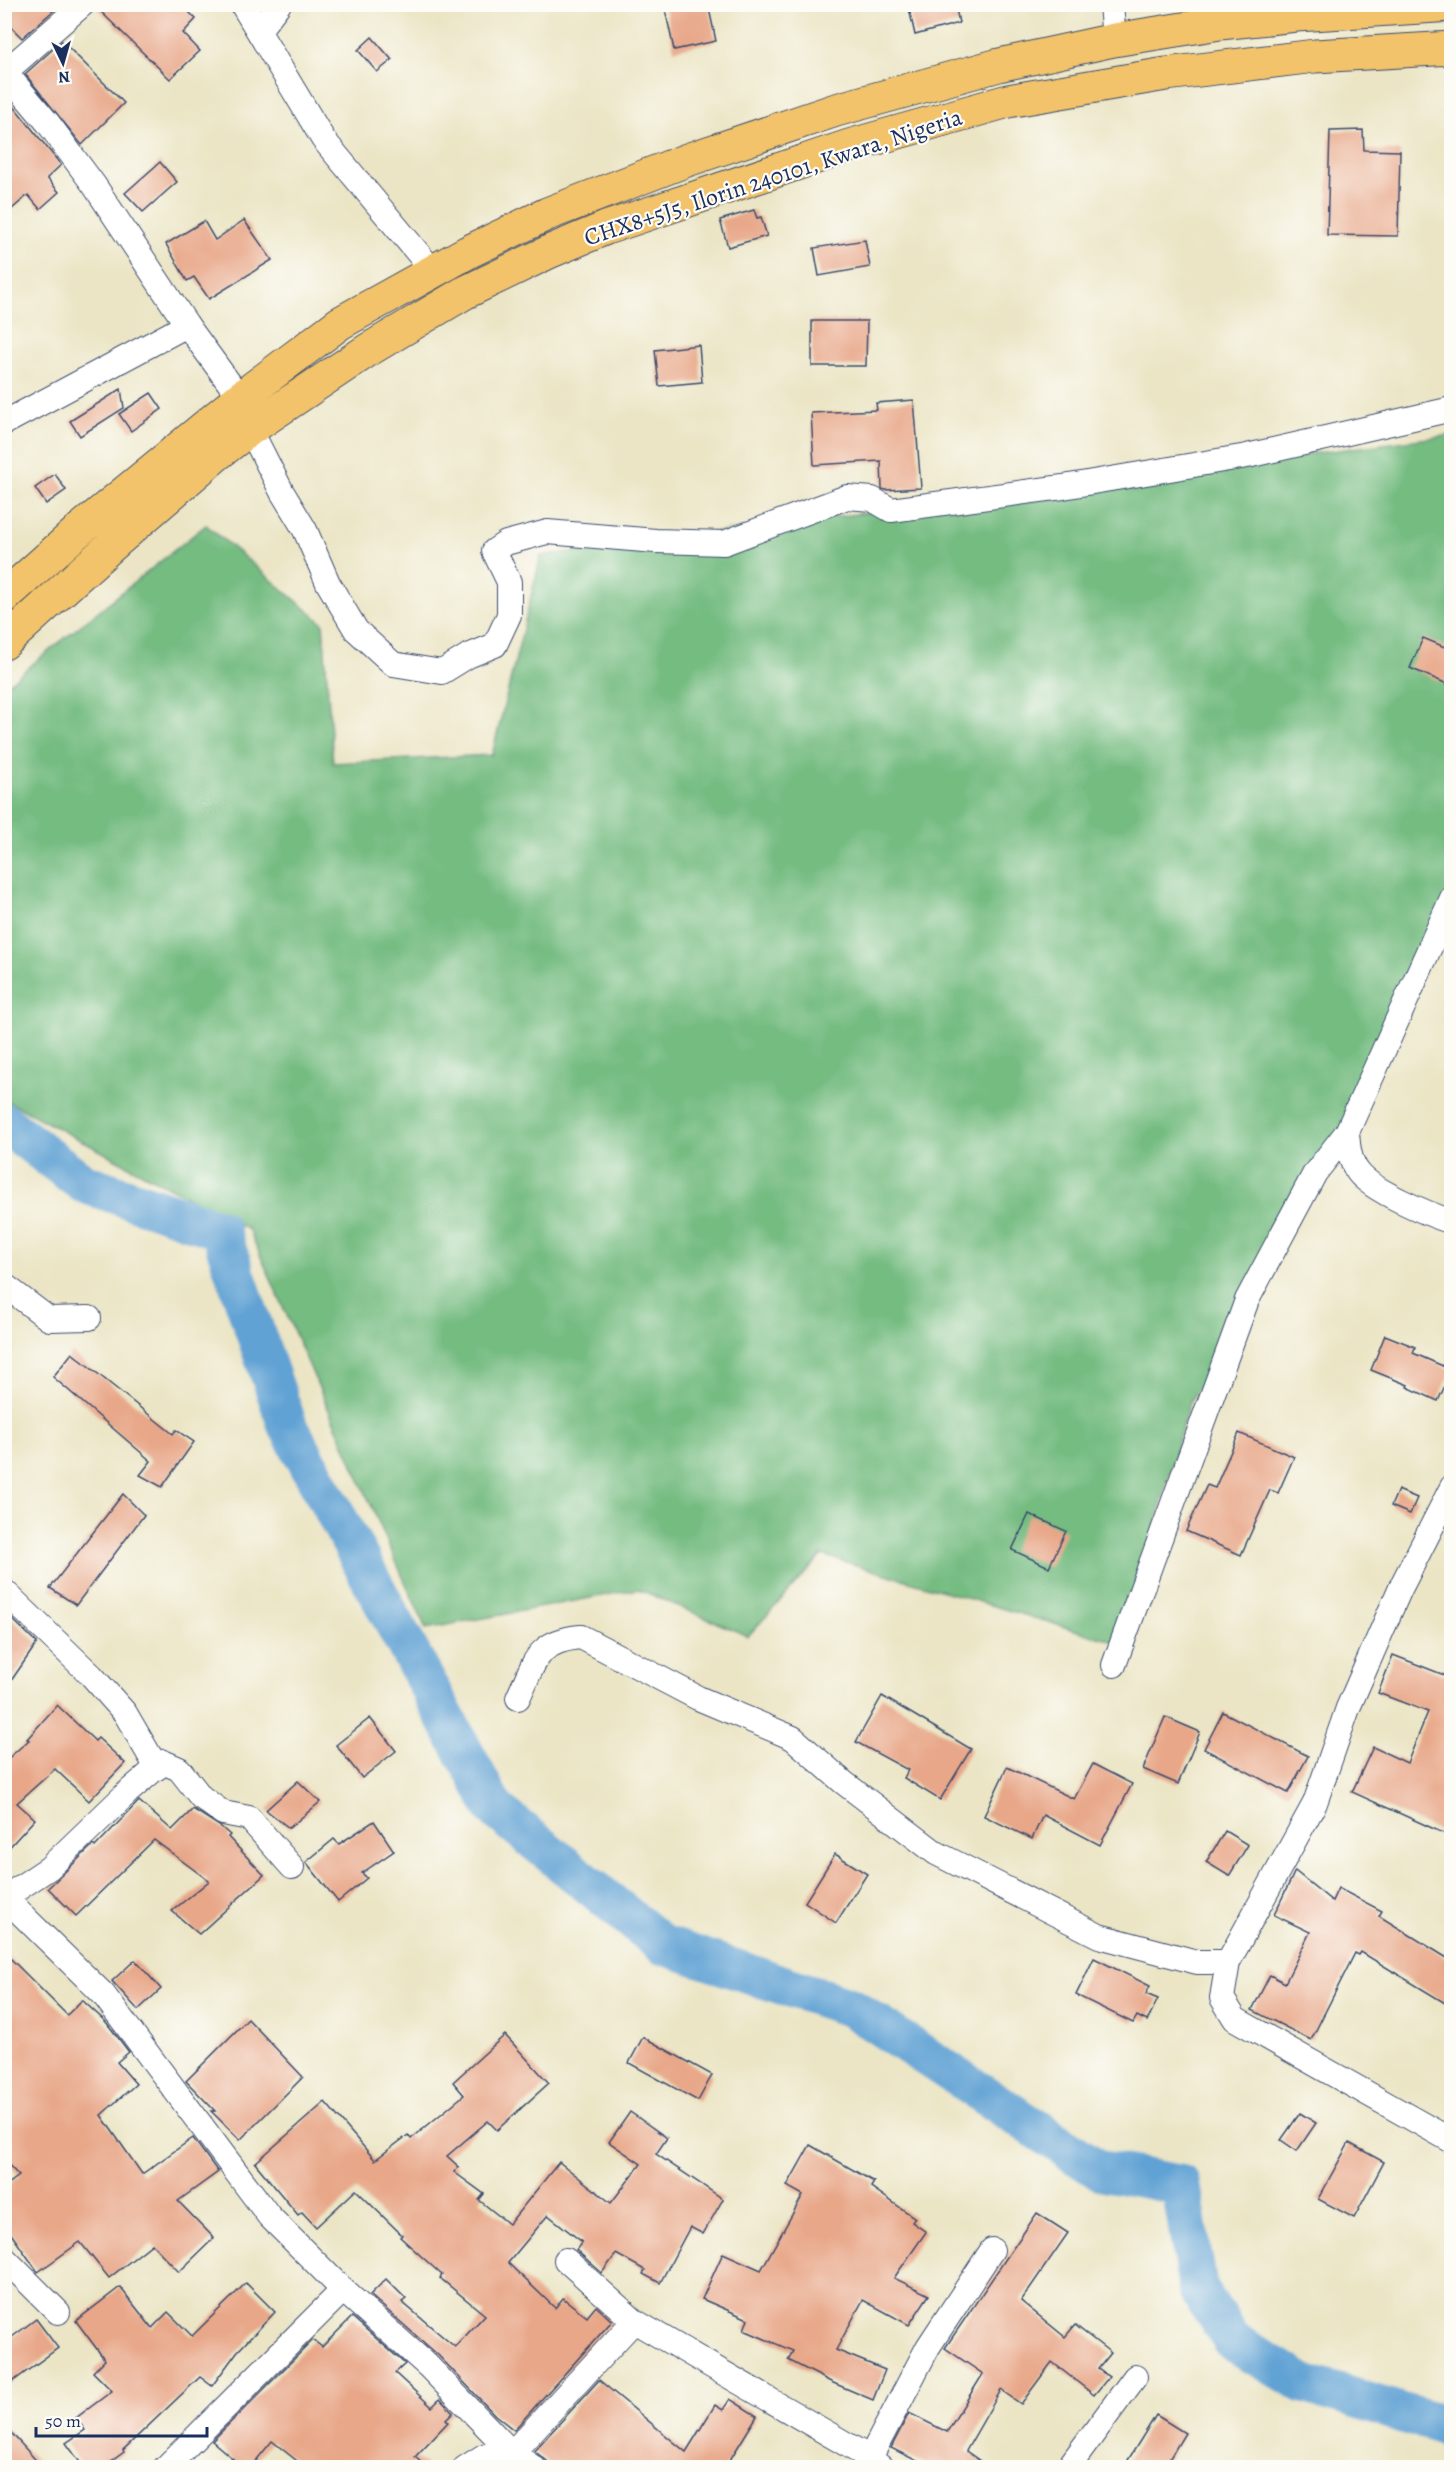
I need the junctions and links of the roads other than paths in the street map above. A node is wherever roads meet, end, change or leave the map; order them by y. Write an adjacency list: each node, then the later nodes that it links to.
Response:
1 (83, 4): 11 (street)
2 (242, 4): 7 (street)
3 (279, 4): 7 (street)
4 (1111, 4): 8 (street)
5 (1452, 5): 6 (main road, CHX8+5J5, Ilorin 240101, Kwara, Nigeria)
6 (1219, 14): 8 (main road, CHX8+5J5, Ilorin 240101, Kwara, Nigeria)
7 (259, 30): 10 (street)
8 (1114, 40): 10 (main road, CHX8+5J5, Ilorin 240101, Kwara, Nigeria)
9 (1452, 48): 15 (main road, CHX8+5J5, Ilorin 240101, Kwara, Nigeria)
10 (433, 271): 12 (main road, CHX8+5J5, Ilorin 240101, Kwara, Nigeria)
11 (187, 326): 12 (street); 14 (street)
12 (240, 398): 16 (main road, CHX8+5J5, Ilorin 240101, Kwara, Nigeria)
13 (1452, 409): 15 (street)
14 (4, 423)
15 (250, 429): 17 (main road, CHX8+5J5, Ilorin 240101, Kwara, Nigeria)
16 (4, 597)
17 (4, 644)
18 (1452, 898): 19 (street)
19 (1444, 941): 20 (street)
20 (1347, 1132): 21 (street); 26 (street)
21 (1452, 1222)
22 (4, 1284): 23 (street)
23 (89, 1318)
24 (1452, 1487): 31 (street)
25 (4, 1591): 28 (street)
26 (1114, 1665)
27 (518, 1698): 31 (street)
28 (157, 1768): 29 (street); 30 (street)
29 (292, 1867)
30 (5, 1897): 36 (street)
31 (1228, 1962): 32 (street)
32 (1452, 2141)
33 (992, 2250): 41 (street)
34 (4, 2258): 37 (street)
35 (566, 2260): 38 (street)
36 (343, 2290): 40 (street); 42 (street)
37 (58, 2312)
38 (634, 2320): 40 (street); 41 (street)
39 (1135, 2377): 45 (street)
40 (512, 2453): 43 (street); 44 (street)
41 (876, 2463)
42 (165, 2468)
43 (465, 2468)
44 (534, 2468)
45 (1068, 2468)

